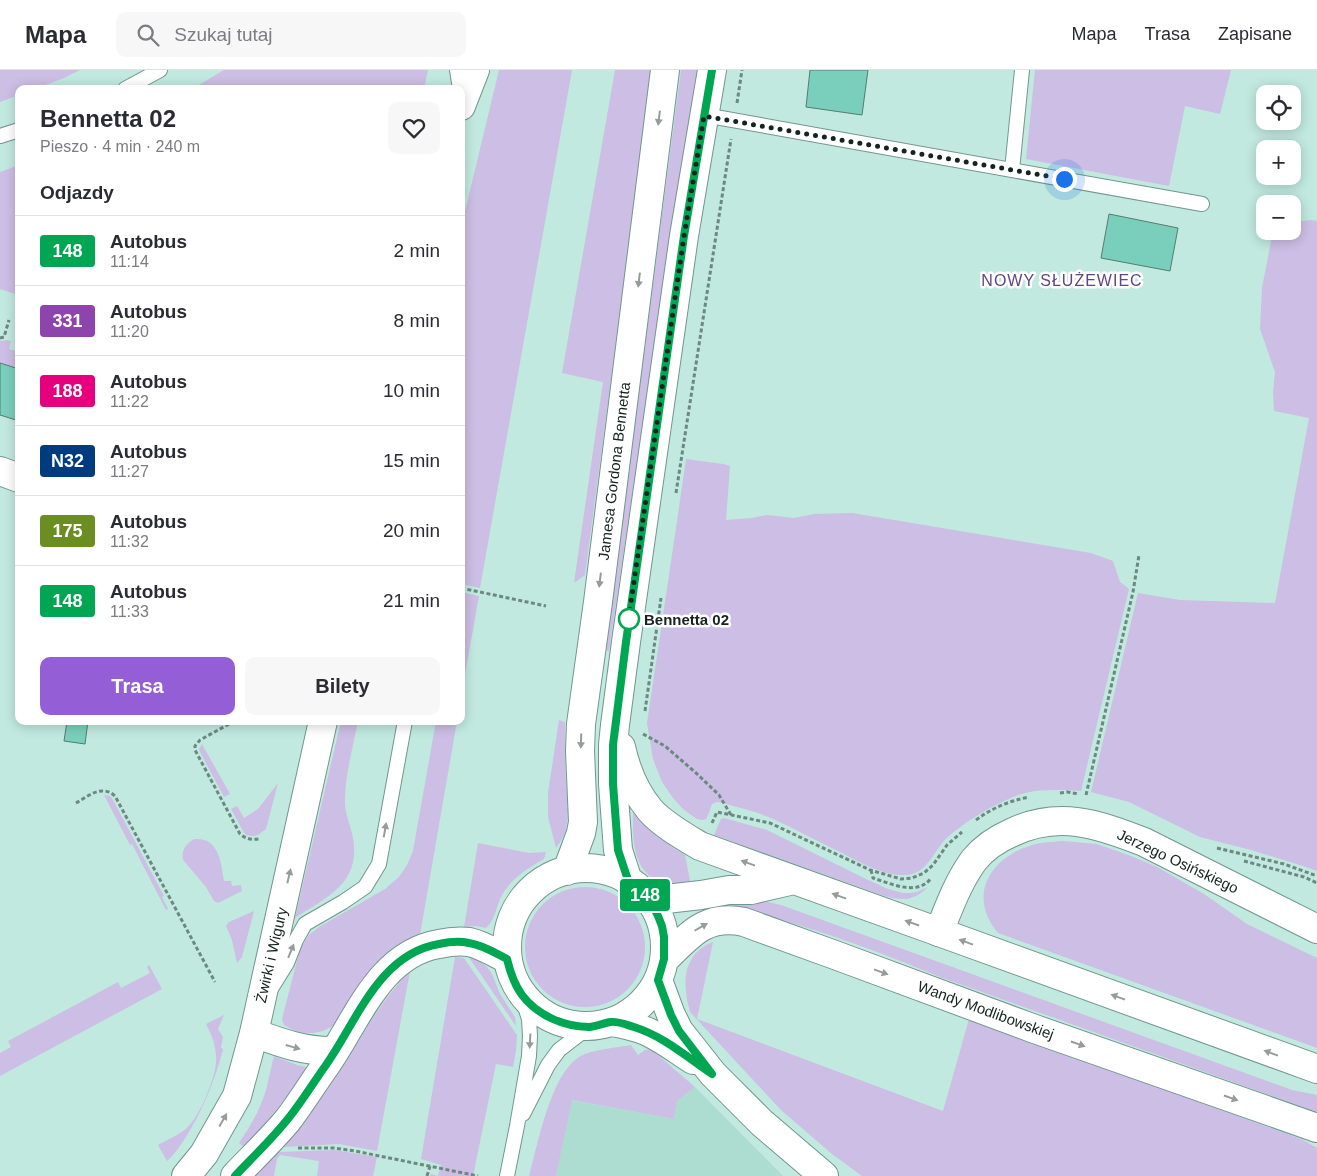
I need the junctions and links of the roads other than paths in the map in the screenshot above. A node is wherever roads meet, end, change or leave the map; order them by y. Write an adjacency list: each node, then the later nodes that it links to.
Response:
1 (160, 70): 8 (lane)
2 (457, 70): 9 (lane)
3 (467, 70): 10 (main road)
4 (474, 70): 11 (main road)
5 (665, 70): 24 (main road, Jamesa Gordona Bennetta, one-way to 24)
6 (712, 70): 12 (main road)
7 (1022, 70): 15 (lane)
8 (132, 85)
9 (459, 85)
10 (464, 85)
11 (465, 90)
12 (704, 116): 15 (lane); 23 (main road)
13 (15, 131): 14 (lane)
14 (0, 136)
15 (1012, 170): 16 (lane)
16 (1202, 204)
17 (0, 471): 18 (main road)
18 (15, 477)
19 (0, 483): 20 (main road)
20 (15, 485)
21 (322, 725): 32 (main road, Żwirki i Wigury, one-way to 21)
22 (404, 725): 32 (lane, one-way to 22)
23 (615, 725): 25 (main road, one-way to 23); 26 (main road)
24 (567, 871): 26 (main road); 29 (main road)
25 (794, 880): 26 (main road); 28 (main road, one-way to 25)
26 (638, 889): 30 (main road)
27 (1317, 929): 28 (main road, Jerzego Osińskiego)
28 (940, 932): 35 (main road, one-way to 28)
29 (507, 959): 31 (main road); 34 (main road)
30 (661, 970): 33 (main road); 36 (main road); 38 (main road, Wandy Modlibowskiej, one-way to 38)
31 (521, 994): 33 (main road); 37 (lane, one-way to 37)
32 (257, 1021): 34 (main road, one-way to 34); 39 (main road, Żwirki i Wigury, one-way to 32)
33 (601, 1024): 36 (main road); 37 (lane)
34 (335, 1051): 40 (main road)
35 (1317, 1069)
36 (712, 1074): 42 (main road)
37 (517, 1126): 41 (lane)
38 (1317, 1128)
39 (186, 1176)
40 (235, 1176)
41 (507, 1176)
42 (824, 1176)

